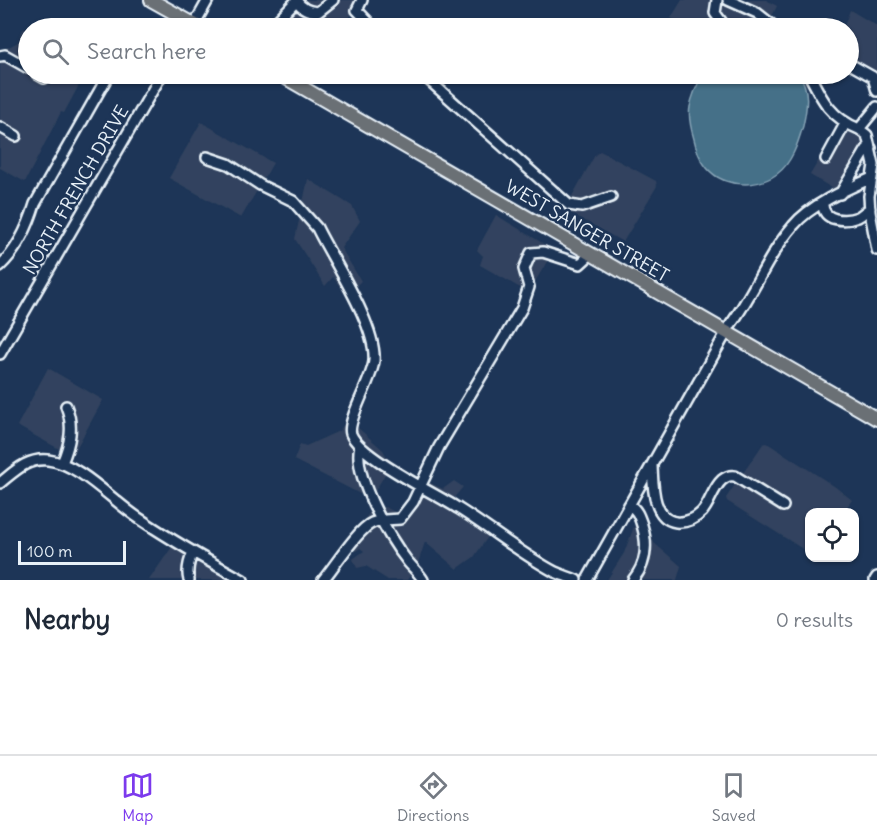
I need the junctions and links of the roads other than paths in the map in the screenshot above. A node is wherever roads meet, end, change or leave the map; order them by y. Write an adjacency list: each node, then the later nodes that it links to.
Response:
1 (151, 0): 8 (main road)
2 (208, 0): 9 (street)
3 (297, 0): 4 (street); 10 (street)
4 (333, 0)
5 (362, 0): 11 (street)
6 (717, 0): 12 (street)
7 (728, 0): 13 (street)
8 (180, 18)
9 (198, 18)
10 (280, 18)
11 (365, 18)
12 (719, 18)
13 (763, 18)
14 (0, 56): 15 (street)
15 (18, 62)
16 (859, 69): 22 (street)
17 (103, 84): 38 (street)
18 (156, 84): 40 (street, NORTH FRENCH DRIVE)
19 (296, 84): 37 (main road, WEST SANGER STREET)
20 (433, 84): 33 (street)
21 (815, 84): 24 (street)
22 (877, 91)
23 (877, 107): 26 (street)
24 (845, 124): 26 (street); 30 (street)
25 (0, 127): 27 (street)
26 (859, 129): 28 (street)
27 (16, 135)
28 (871, 148): 31 (street); 32 (street)
29 (207, 157): 43 (street)
30 (826, 159)
31 (872, 178): 32 (street); 35 (street)
32 (840, 194): 34 (street)
33 (611, 197)
34 (823, 204): 35 (street); 39 (street)
35 (870, 208): 36 (street)
36 (877, 250)
37 (591, 255): 39 (main road, WEST SANGER STREET); 47 (street)
38 (0, 266)
39 (727, 332): 42 (main road, WEST SANGER STREET); 45 (street)
40 (0, 354)
41 (66, 406): 44 (street)
42 (877, 418)
43 (360, 446): 47 (street); 50 (street)
44 (62, 463): 46 (street); 51 (street)
45 (652, 463): 48 (street); 49 (street)
46 (0, 483)
47 (422, 486): 50 (street); 56 (street)
48 (629, 505): 57 (street); 58 (street)
49 (783, 506)
50 (381, 520): 54 (street); 55 (street)
51 (193, 552): 52 (street); 53 (street)
52 (189, 580)
53 (243, 580)
54 (323, 580)
55 (423, 580)
56 (576, 580)
57 (587, 580)
58 (633, 580)

